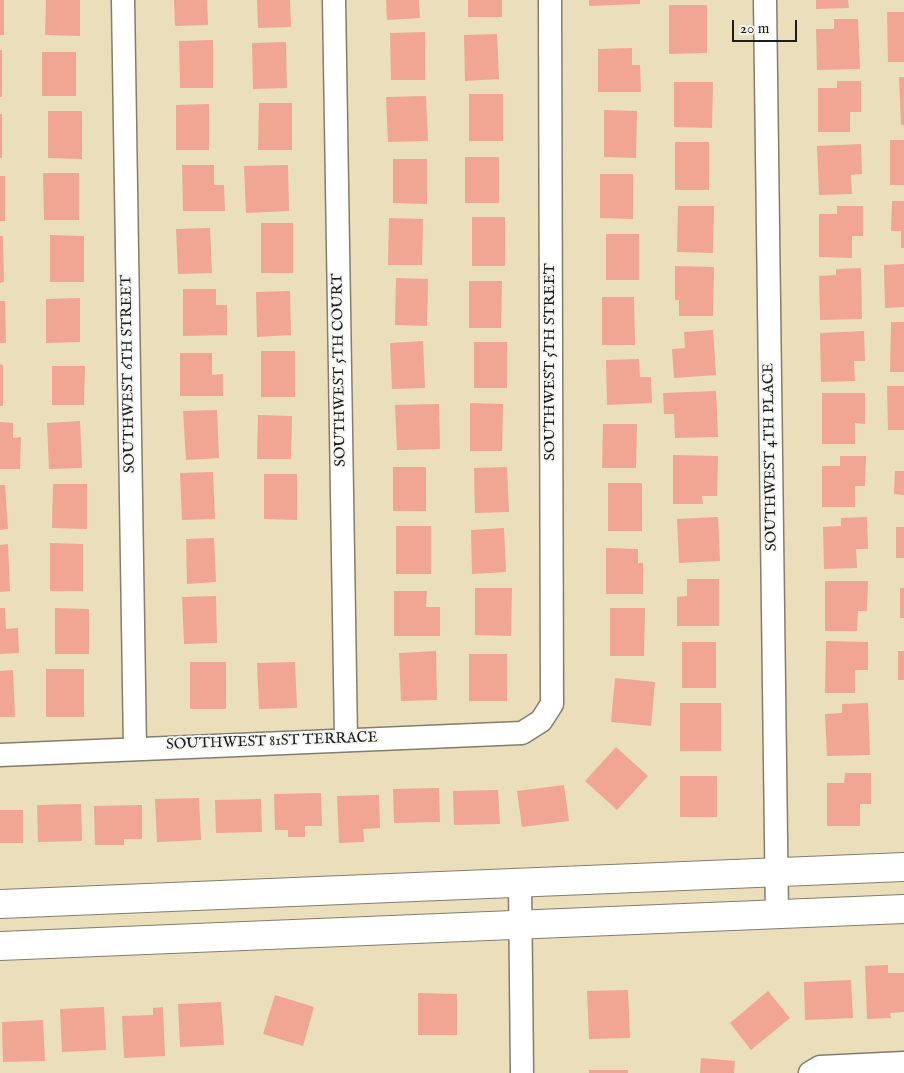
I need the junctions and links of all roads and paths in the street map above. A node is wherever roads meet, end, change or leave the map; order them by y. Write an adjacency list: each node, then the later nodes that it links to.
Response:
1 (123, 0): 7 (street, SOUTHWEST 6TH STREET)
2 (334, 0): 6 (street, SOUTHWEST 5TH COURT)
3 (550, 0): 5 (street, SOUTHWEST 5TH STREET)
4 (765, 0): 10 (street, SOUTHWEST 4TH PLACE)
5 (541, 721): 6 (street, SOUTHWEST 81ST TERRACE)
6 (346, 739): 7 (street, SOUTHWEST 81ST TERRACE)
7 (135, 748): 8 (street, SOUTHWEST 81ST TERRACE)
8 (0, 755)
9 (904, 867): 10 (street)
10 (776, 873): 11 (street); 14 (street, SOUTHWEST 4TH PLACE)
11 (520, 883): 12 (street); 15 (street)
12 (0, 904)
13 (904, 909): 14 (street)
14 (777, 914): 15 (street)
15 (521, 924): 16 (street); 18 (street)
16 (0, 946)
17 (904, 1063): 19 (street)
18 (522, 1073)
19 (810, 1073)

